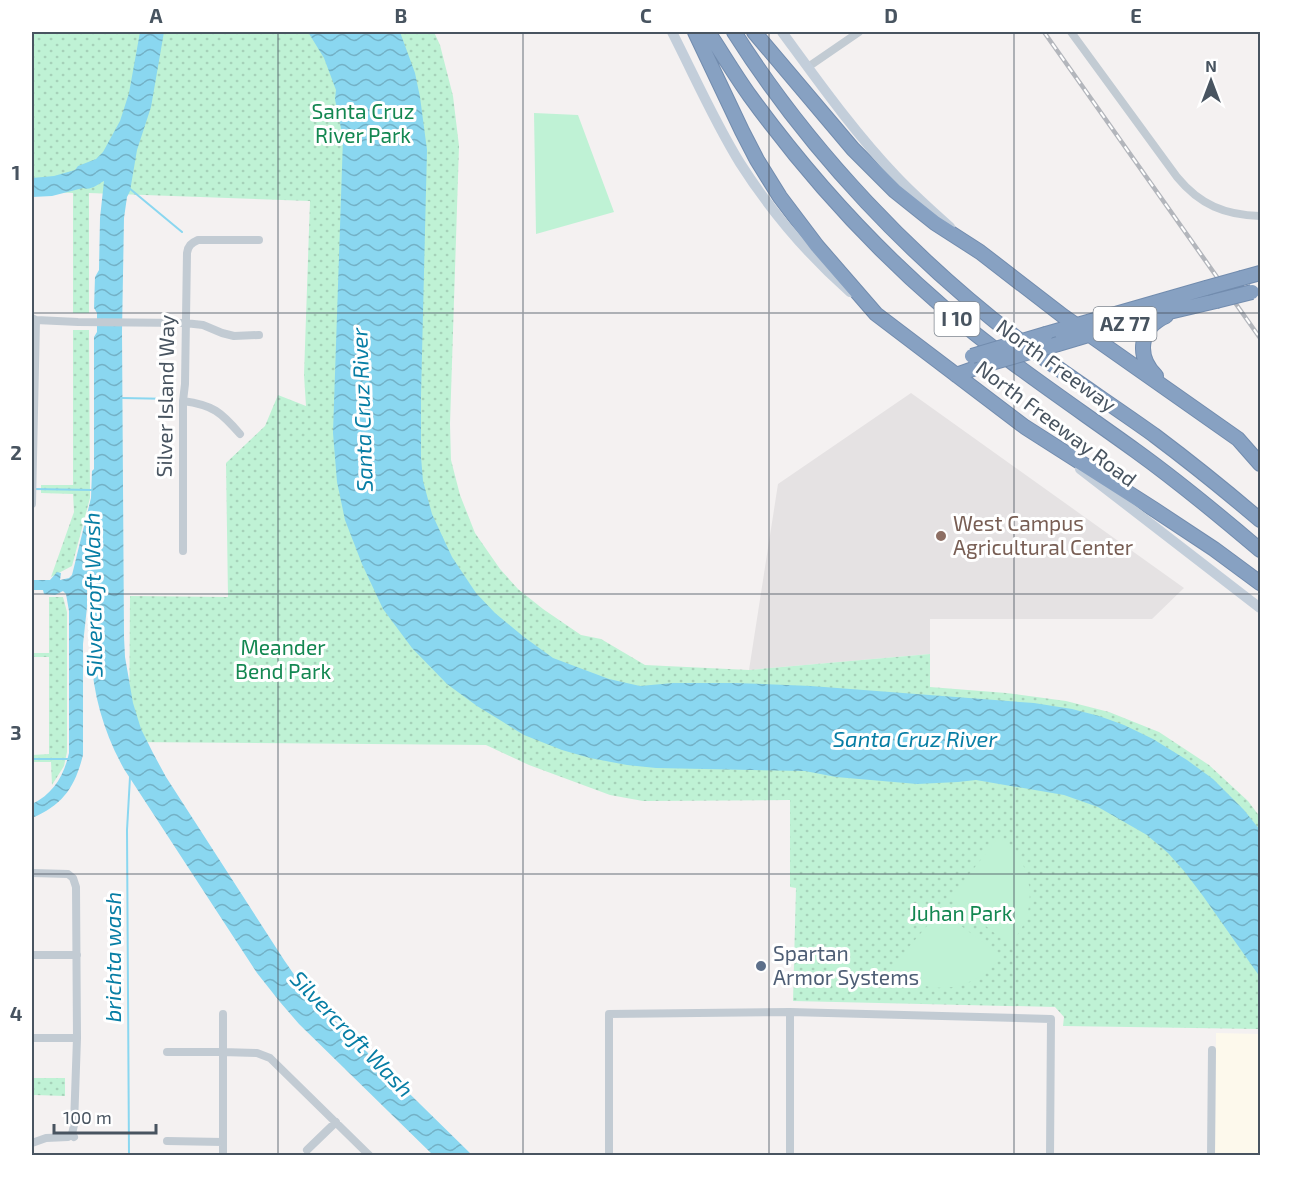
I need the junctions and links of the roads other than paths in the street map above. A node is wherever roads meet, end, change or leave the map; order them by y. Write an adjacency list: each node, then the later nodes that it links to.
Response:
1 (672, 32): 16 (main road, North Freeway Road)
2 (695, 32): 16 (highway)
3 (708, 32): 32 (highway, North Freeway / I 10)
4 (734, 32): 31 (highway, North Freeway / I 10)
5 (754, 32): 12 (highway)
6 (783, 32): 9 (main road)
7 (858, 32): 9 (street)
8 (1071, 32): 10 (street)
9 (808, 67): 12 (main road)
10 (1260, 216)
11 (259, 240): 18 (street, Silver Island Way)
12 (980, 252): 19 (highway)
13 (1260, 273): 19 (highway, AZ 77, bridge)
14 (1256, 290): 15 (highway, AZ 77, bridge)
15 (1193, 307): 21 (highway, AZ 77); 24 (highway)
16 (876, 314): 22 (highway, North Freeway Road)
17 (34, 319): 18 (street); 30 (street)
18 (185, 323): 20 (street); 23 (street, Silver Island Way)
19 (1077, 326): 21 (highway); 22 (highway, AZ 77, bridge)
20 (259, 335)
21 (1090, 335): 22 (highway, AZ 77, bridge); 24 (highway)
22 (956, 375): 25 (highway, North Freeway Road)
23 (183, 401): 26 (street); 33 (street, Silver Island Way)
24 (1185, 402): 27 (highway)
25 (1025, 427): 34 (highway); 35 (main road, North Freeway Road)
26 (240, 434)
27 (1238, 439): 28 (main road); 29 (highway)
28 (1260, 458)
29 (1260, 464)
30 (32, 504)
31 (1260, 520)
32 (1260, 550)
33 (183, 551)
34 (1260, 583)
35 (1260, 608)
36 (32, 873): 38 (street)
37 (32, 955): 38 (street)
38 (77, 955): 42 (street)
39 (790, 1012): 53 (street); 54 (street); 55 (street)
40 (223, 1014): 45 (street)
41 (32, 1038): 42 (street)
42 (77, 1038): 49 (street)
43 (1212, 1050): 56 (street)
44 (167, 1052): 45 (street)
45 (222, 1052): 46 (street); 48 (street)
46 (336, 1122): 50 (street); 52 (street)
47 (167, 1141): 48 (street)
48 (223, 1142): 51 (street)
49 (32, 1143)
50 (307, 1150)
51 (222, 1155)
52 (370, 1155)
53 (609, 1155)
54 (790, 1155)
55 (1050, 1155)
56 (1211, 1155)

